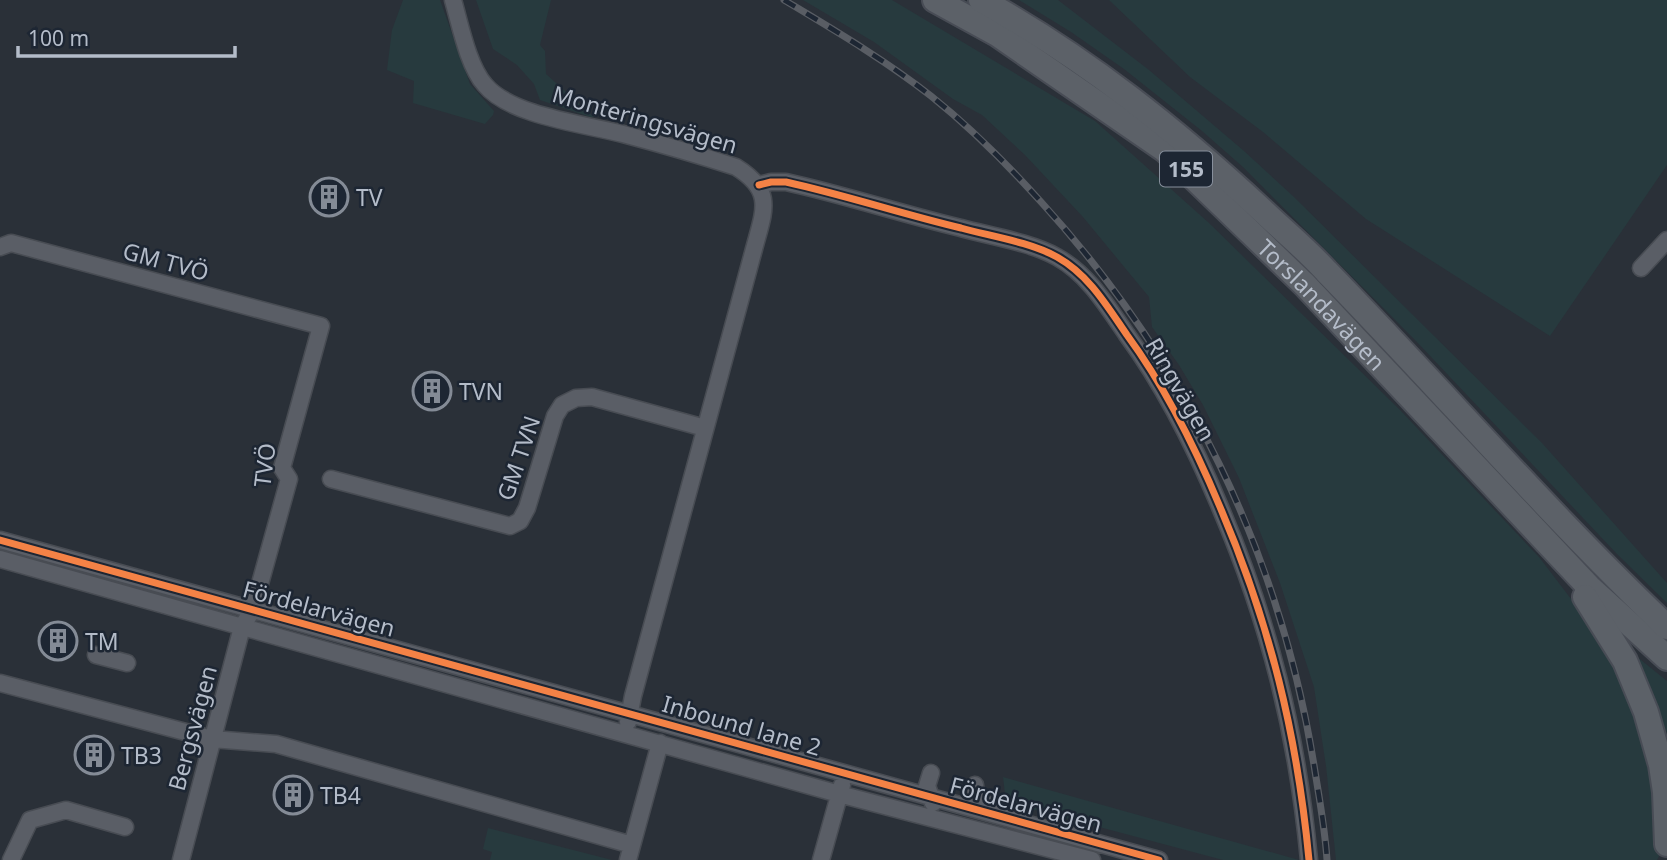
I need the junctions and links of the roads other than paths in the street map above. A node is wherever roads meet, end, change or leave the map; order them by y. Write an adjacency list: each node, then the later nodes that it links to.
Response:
1 (453, 0): 4 (street, Monteringsvägen)
2 (935, 0): 11 (main road, Torslandavägen / 155)
3 (981, 0): 14 (main road, Torslandavägen / 155)
4 (759, 185): 9 (street); 42 (street, Ringvägen)
5 (1667, 240): 7 (street)
6 (0, 247): 8 (street, GM TVÖ)
7 (1641, 268)
8 (321, 326): 15 (street, TVÖ)
9 (705, 428): 10 (street, GM TVN); 23 (street)
10 (331, 478)
11 (1528, 521): 20 (main road, Torslandavägen / 155); 34 (main road)
12 (0, 540): 15 (street, Fördelarvägen)
13 (0, 559): 17 (street, Fördelarvägen)
14 (1614, 576): 16 (main road); 18 (main road, Torslandavägen / 155)
15 (253, 610): 17 (street, Bergsvägen); 23 (street, Fördelarvägen)
16 (1667, 616)
17 (242, 627): 23 (street, Fördelarvägen); 24 (street, Bergsvägen)
18 (1667, 627)
19 (96, 654): 21 (street)
20 (1667, 658)
21 (127, 663)
22 (0, 683): 24 (street)
23 (629, 720): 25 (street); 26 (street)
24 (212, 739): 35 (street); 38 (street, Bergsvägen)
25 (660, 743): 26 (street); 35 (street)
26 (843, 780): 28 (street); 28 (street); 30 (street); 33 (street, Fördelarvägen); 39 (street)
27 (975, 785): 31 (street, Fördelarvägen)
28 (899, 786): 29 (street, Fördelarvägen); 29 (street, Fördelarvägen)
29 (931, 798): 30 (street, Fördelarvägen); 31 (street, Fördelarvägen)
30 (945, 815): 33 (street, Fördelarvägen)
31 (1027, 824): 41 (street, Fördelarvägen)
32 (125, 827): 37 (street)
33 (972, 830): 40 (street, Fördelarvägen)
34 (1667, 844)
35 (630, 853)
36 (1667, 855): 43 (main road)
37 (11, 860)
38 (181, 860)
39 (821, 860)
40 (1092, 860)
41 (1159, 860)
42 (1309, 860)
43 (1665, 860)

